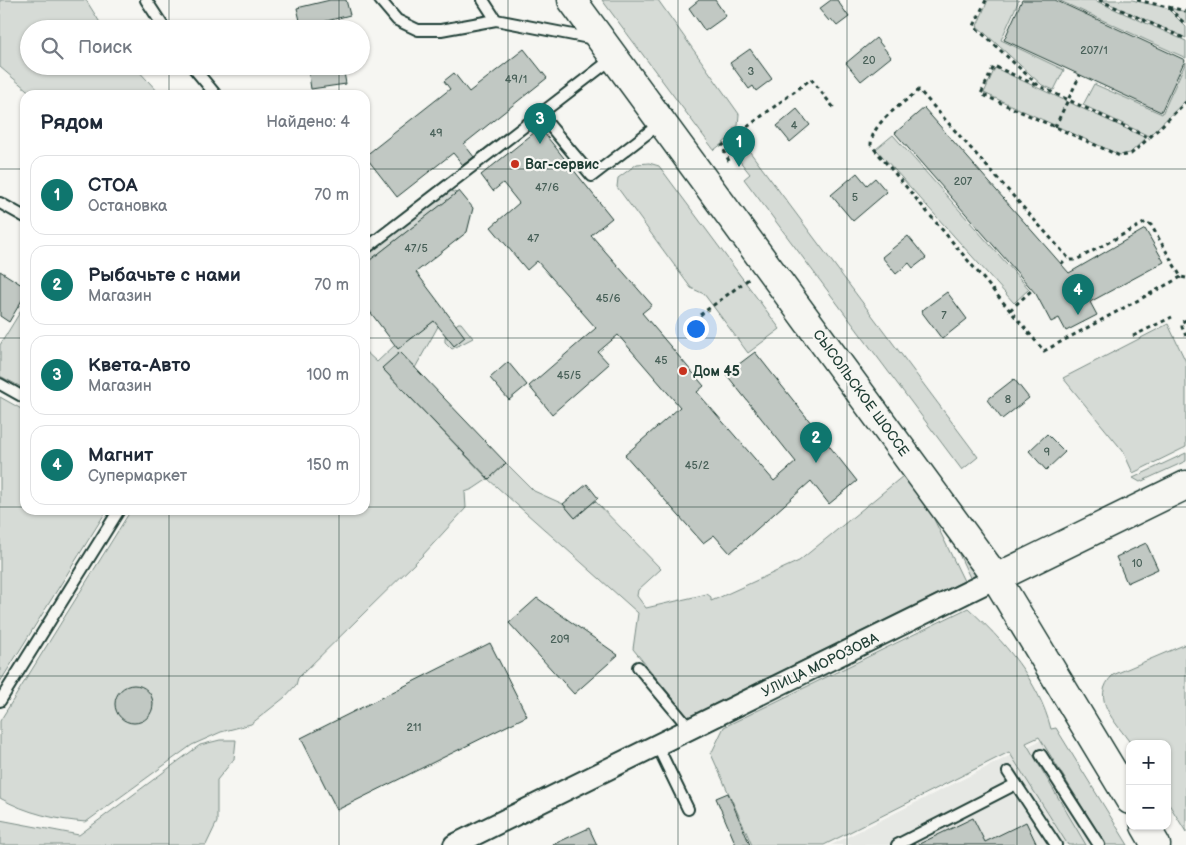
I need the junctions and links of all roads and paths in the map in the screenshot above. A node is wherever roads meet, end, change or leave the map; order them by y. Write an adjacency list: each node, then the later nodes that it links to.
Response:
1 (146, 0): 10 (lane)
2 (380, 0): 11 (lane)
3 (483, 0): 11 (lane)
4 (572, 0): 14 (main road, СЫСОЛЬСКОЕ ШОССЕ)
5 (986, 0): 17 (path)
6 (1098, 0): 13 (path)
7 (1137, 0): 8 (path)
8 (1168, 7): 9 (path); 12 (path)
9 (1186, 11)
10 (159, 20)
11 (496, 20): 14 (lane)
12 (1186, 25)
13 (1186, 39)
14 (608, 49): 22 (lane); 23 (main road, СЫСОЛЬСКОЕ ШОССЕ)
15 (199, 75): 18 (lane)
16 (1080, 75): 19 (path)
17 (1039, 86): 19 (path); 24 (path)
18 (212, 90)
19 (1068, 100): 24 (path); 25 (path)
20 (1186, 102): 25 (path)
21 (834, 108): 26 (path)
22 (540, 114): 23 (lane); 29 (lane)
23 (662, 122): 46 (main road, СЫСОЛЬСКОЕ ШОССЕ)
24 (1055, 127): 25 (path)
25 (1149, 138)
26 (729, 160)
27 (0, 203): 28 (lane)
28 (20, 214)
29 (370, 245)
30 (1067, 258): 31 (path); 33 (path); 36 (path)
31 (1061, 264)
32 (752, 276): 37 (path)
33 (1181, 277): 34 (path); 36 (path)
34 (1186, 278)
35 (1032, 290): 36 (path)
36 (1010, 310)
37 (700, 315)
38 (1172, 317): 40 (path)
39 (1186, 320): 41 (path)
40 (1133, 336)
41 (1186, 336)
42 (0, 384): 43 (lane)
43 (20, 395)
44 (1186, 486): 46 (main road, УЛИЦА МОРОЗОВА)
45 (116, 515): 48 (lane)
46 (996, 578): 49 (street, УЛИЦА МОРОЗОВА); 54 (main road, СЫСОЛЬСКОЕ ШОССЕ)
47 (638, 667): 49 (lane)
48 (0, 701)
49 (690, 729): 50 (street, УЛИЦА МОРОЗОВА)
50 (657, 745): 55 (lane); 57 (street, УЛИЦА МОРОЗОВА)
51 (1041, 755): 60 (lane)
52 (1008, 772): 53 (lane)
53 (1016, 784): 58 (lane); 59 (lane)
54 (1126, 793)
55 (688, 810)
56 (1147, 830): 61 (main road)
57 (454, 845)
58 (896, 845)
59 (1056, 845)
60 (1099, 845)
61 (1156, 845)

